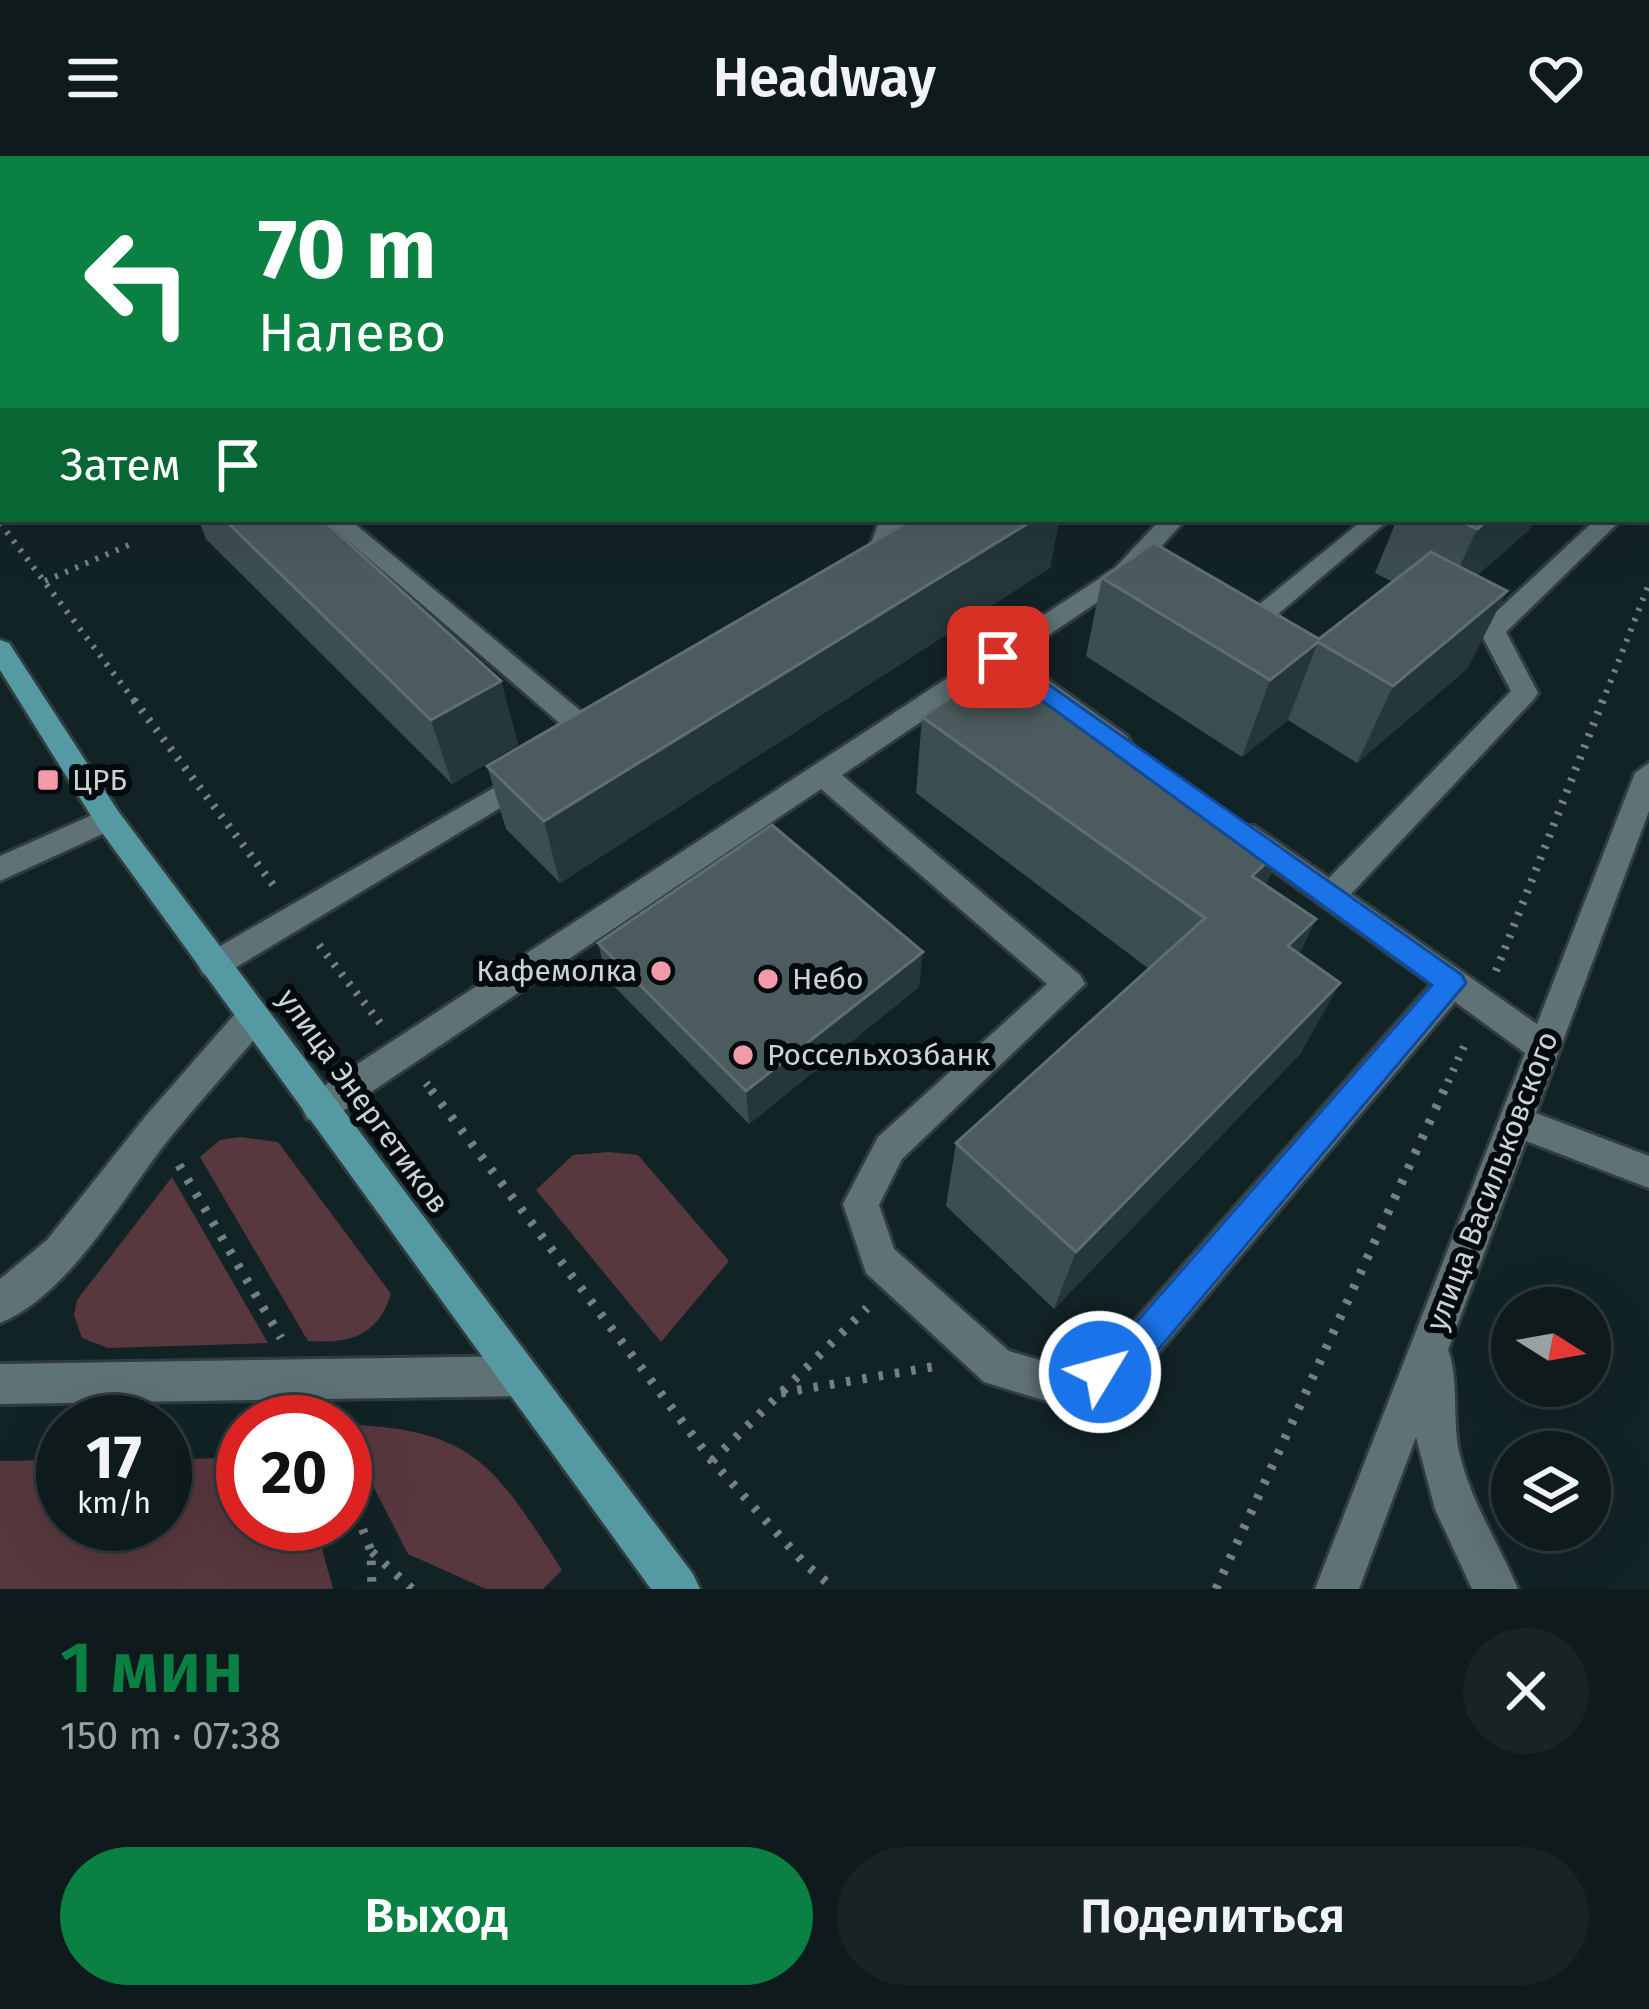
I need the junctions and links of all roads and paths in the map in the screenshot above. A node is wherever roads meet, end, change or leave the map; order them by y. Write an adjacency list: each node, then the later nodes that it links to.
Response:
1 (337, 522): 21 (street)
2 (891, 522): 10 (street)
3 (1172, 522): 13 (street)
4 (1374, 522): 11 (street)
5 (1607, 522): 20 (street)
6 (0, 523): 8 (path)
7 (131, 544): 8 (path)
8 (45, 581): 21 (path)
9 (1649, 584): 24 (path)
10 (851, 586)
11 (1209, 606)
12 (0, 649): 18 (main road, улица Энергетиков)
13 (998, 657): 14 (street); 16 (street)
14 (1146, 763)
15 (1649, 773): 26 (street, улица Васильковского)
16 (822, 774): 27 (street); 32 (street)
17 (1220, 816): 20 (street)
18 (108, 819): 19 (street); 22 (main road, улица Энергетиков)
19 (0, 869)
20 (1330, 896): 23 (street)
21 (297, 915): 22 (street); 27 (path)
22 (214, 965): 25 (main road, улица Энергетиков)
23 (1452, 983): 24 (street); 36 (street)
24 (1483, 1005): 26 (street); 46 (path)
25 (253, 1017): 28 (main road, улица Энергетиков); 30 (street)
26 (1542, 1046): 29 (street, улица Васильковского)
27 (403, 1052): 28 (street); 40 (path)
28 (319, 1108): 37 (main road, улица Энергетиков)
29 (1514, 1120): 31 (street); 34 (street, улица Васильковского)
30 (157, 1128): 33 (street); 35 (path)
31 (1649, 1172)
32 (899, 1278): 36 (street); 39 (path)
33 (0, 1304)
34 (1441, 1315): 47 (street, улица Васильковского); 48 (street)
35 (282, 1339)
36 (986, 1358): 39 (path)
37 (519, 1376): 38 (street); 44 (main road, улица Энергетиков)
38 (0, 1384)
39 (778, 1393): 40 (path)
40 (712, 1461): 45 (path)
41 (371, 1551): 42 (path); 43 (path)
42 (372, 1589)
43 (412, 1589)
44 (678, 1589)
45 (835, 1589)
46 (1216, 1589)
47 (1337, 1589)
48 (1496, 1589)

